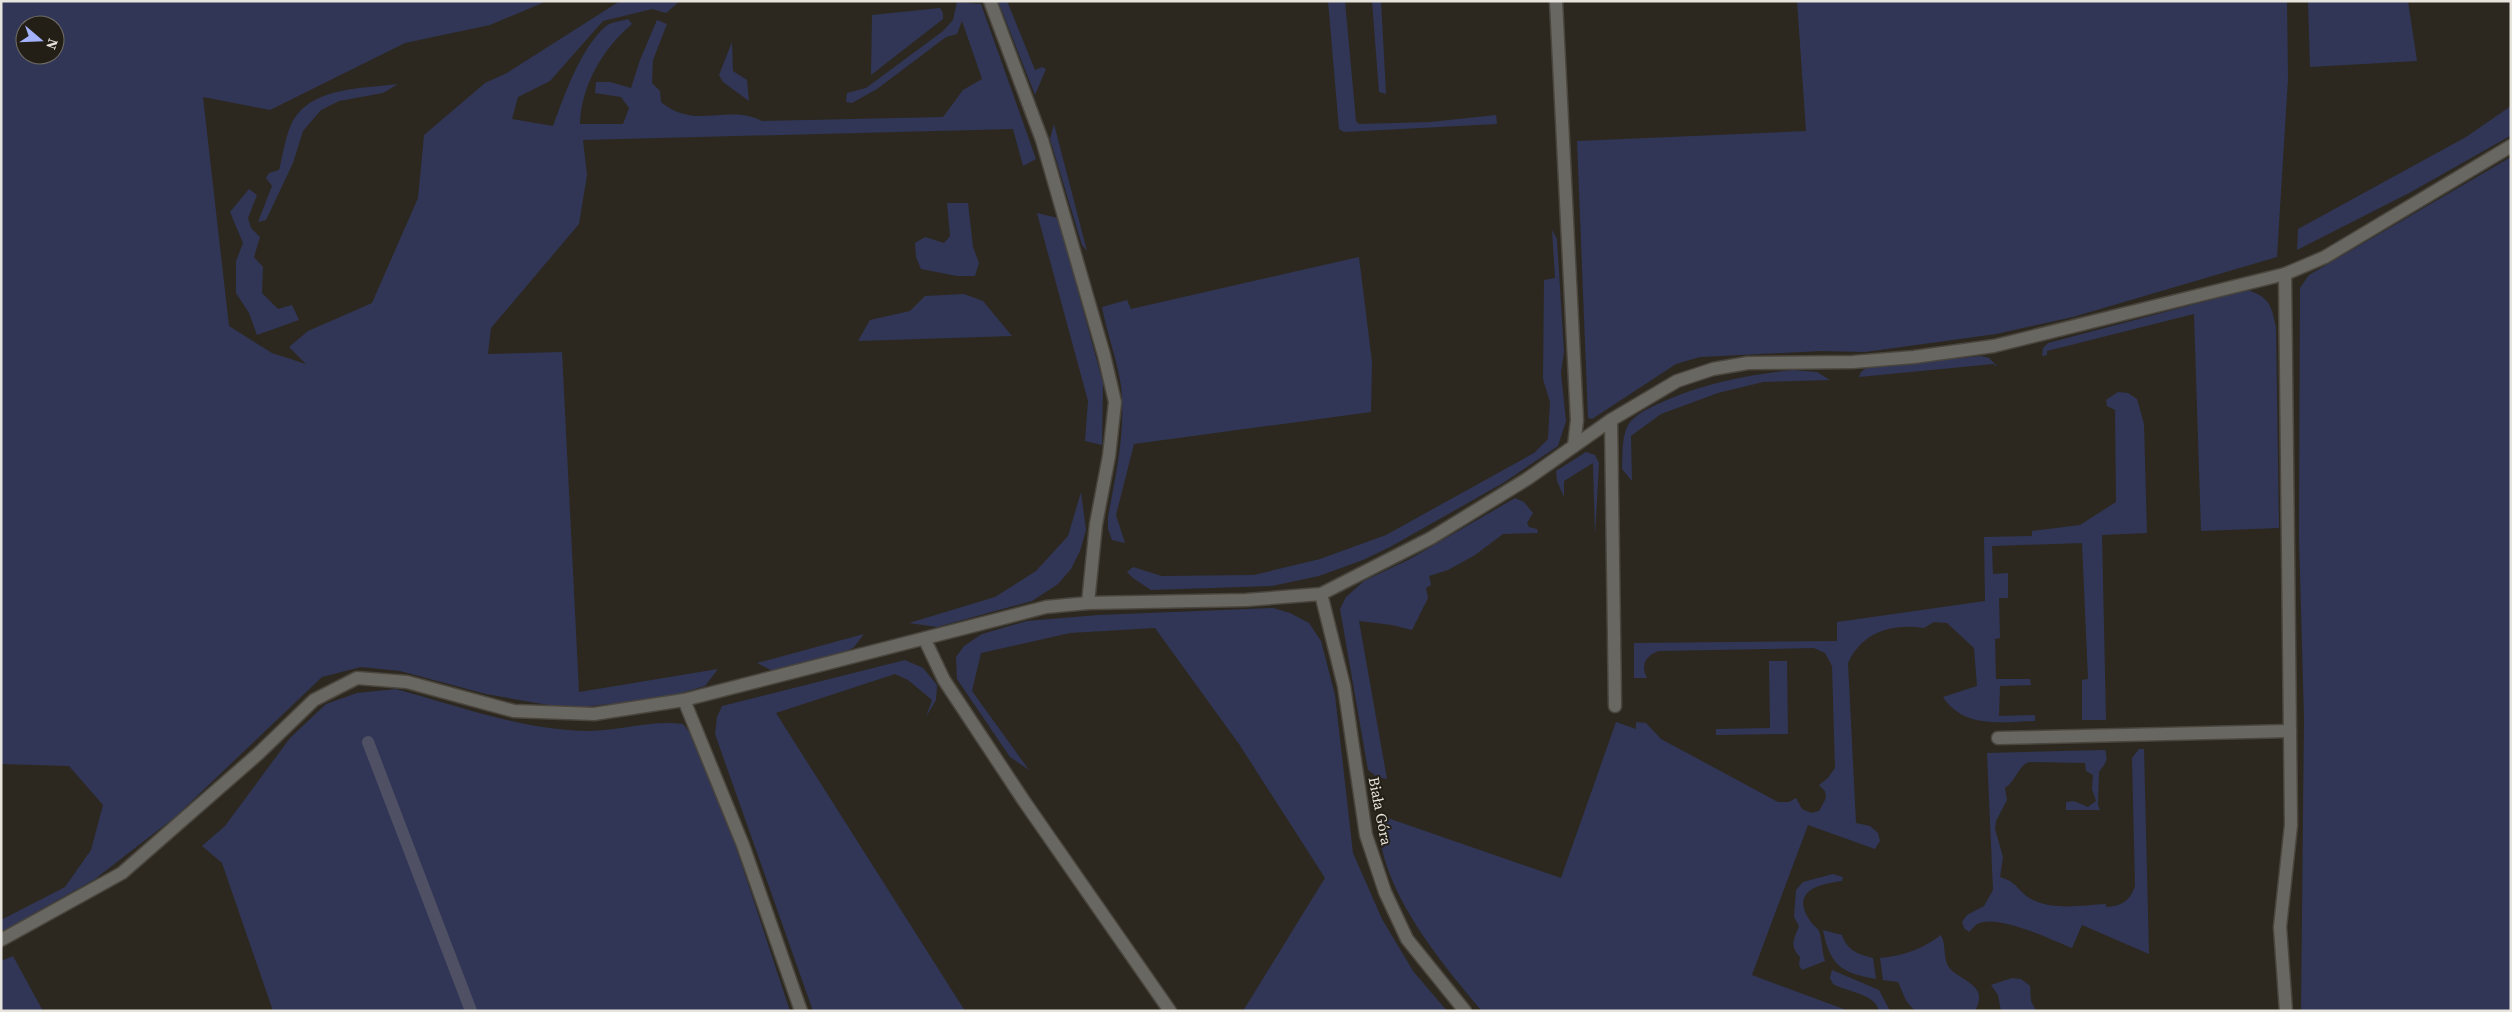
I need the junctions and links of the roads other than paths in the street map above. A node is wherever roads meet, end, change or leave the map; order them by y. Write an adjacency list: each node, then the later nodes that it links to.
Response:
1 (990, 1): 8 (street)
2 (1556, 1): 6 (street)
3 (2511, 146): 4 (street)
4 (2285, 274): 5 (street); 12 (street)
5 (1611, 420): 6 (street); 11 (street)
6 (1574, 446): 7 (street)
7 (1321, 594): 8 (street); 17 (street, Biała Góra)
8 (1088, 603): 9 (street)
9 (925, 640): 10 (street); 16 (street)
10 (684, 700): 14 (street); 15 (street)
11 (1615, 706)
12 (2290, 731): 13 (street); 18 (street)
13 (1998, 738)
14 (1, 940)
15 (801, 1011)
16 (1170, 1011)
17 (1465, 1011)
18 (2286, 1011)

